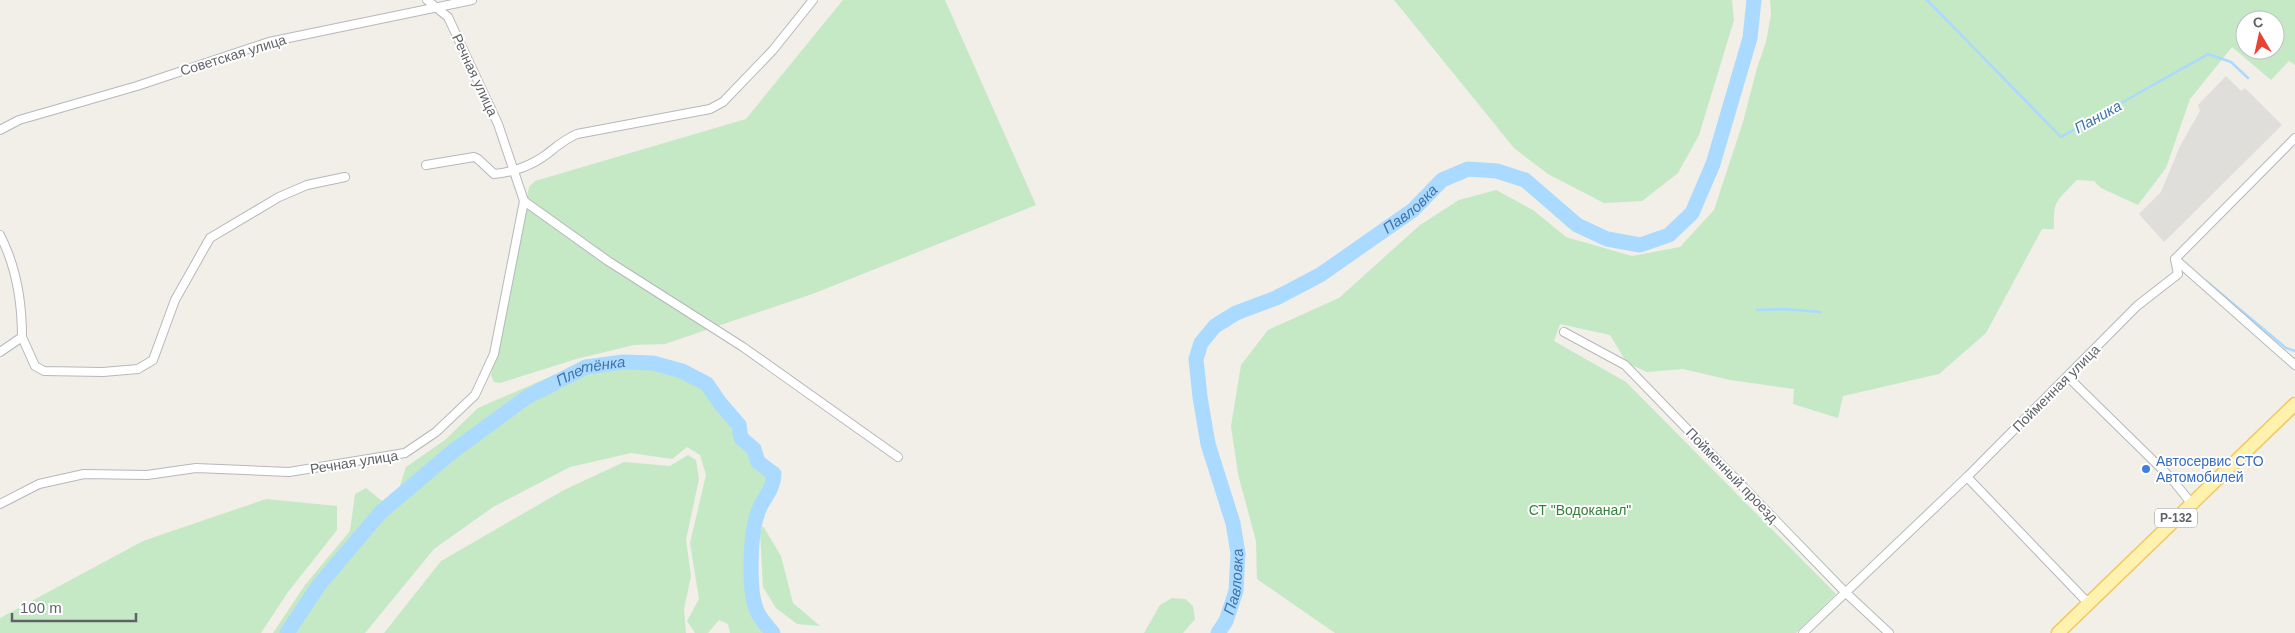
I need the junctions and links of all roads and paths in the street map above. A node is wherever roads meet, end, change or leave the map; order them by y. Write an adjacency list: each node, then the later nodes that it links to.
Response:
1 (427, 0): 4 (street, Речная улица)
2 (472, 0): 4 (street, Советская улица)
3 (814, 0): 8 (street)
4 (435, 8): 5 (street, Советская улица); 8 (street, Речная улица)
5 (0, 130)
6 (2295, 138): 12 (street)
7 (426, 165): 8 (street)
8 (514, 170): 10 (street, Речная улица)
9 (344, 176): 14 (street)
10 (524, 201): 19 (street); 22 (street, Речная улица)
11 (0, 235): 14 (street)
12 (2175, 259): 16 (street); 17 (street, Пойменная улица)
13 (1564, 332): 23 (street, Пойменный проезд)
14 (22, 337): 15 (street)
15 (0, 352)
16 (2295, 365)
17 (2068, 377): 20 (street, Пойменная улица); 21 (street)
18 (2295, 404): 21 (main road, Р-132)
19 (898, 457)
20 (1967, 477): 23 (street, Пойменная улица); 24 (street)
21 (2191, 503): 24 (main road, Р-132)
22 (0, 504)
23 (1845, 592): 25 (street, Пойменная улица); 26 (street, Пойменный проезд)
24 (2088, 604): 27 (main road, Р-132)
25 (1803, 633)
26 (1889, 633)
27 (2058, 633)

